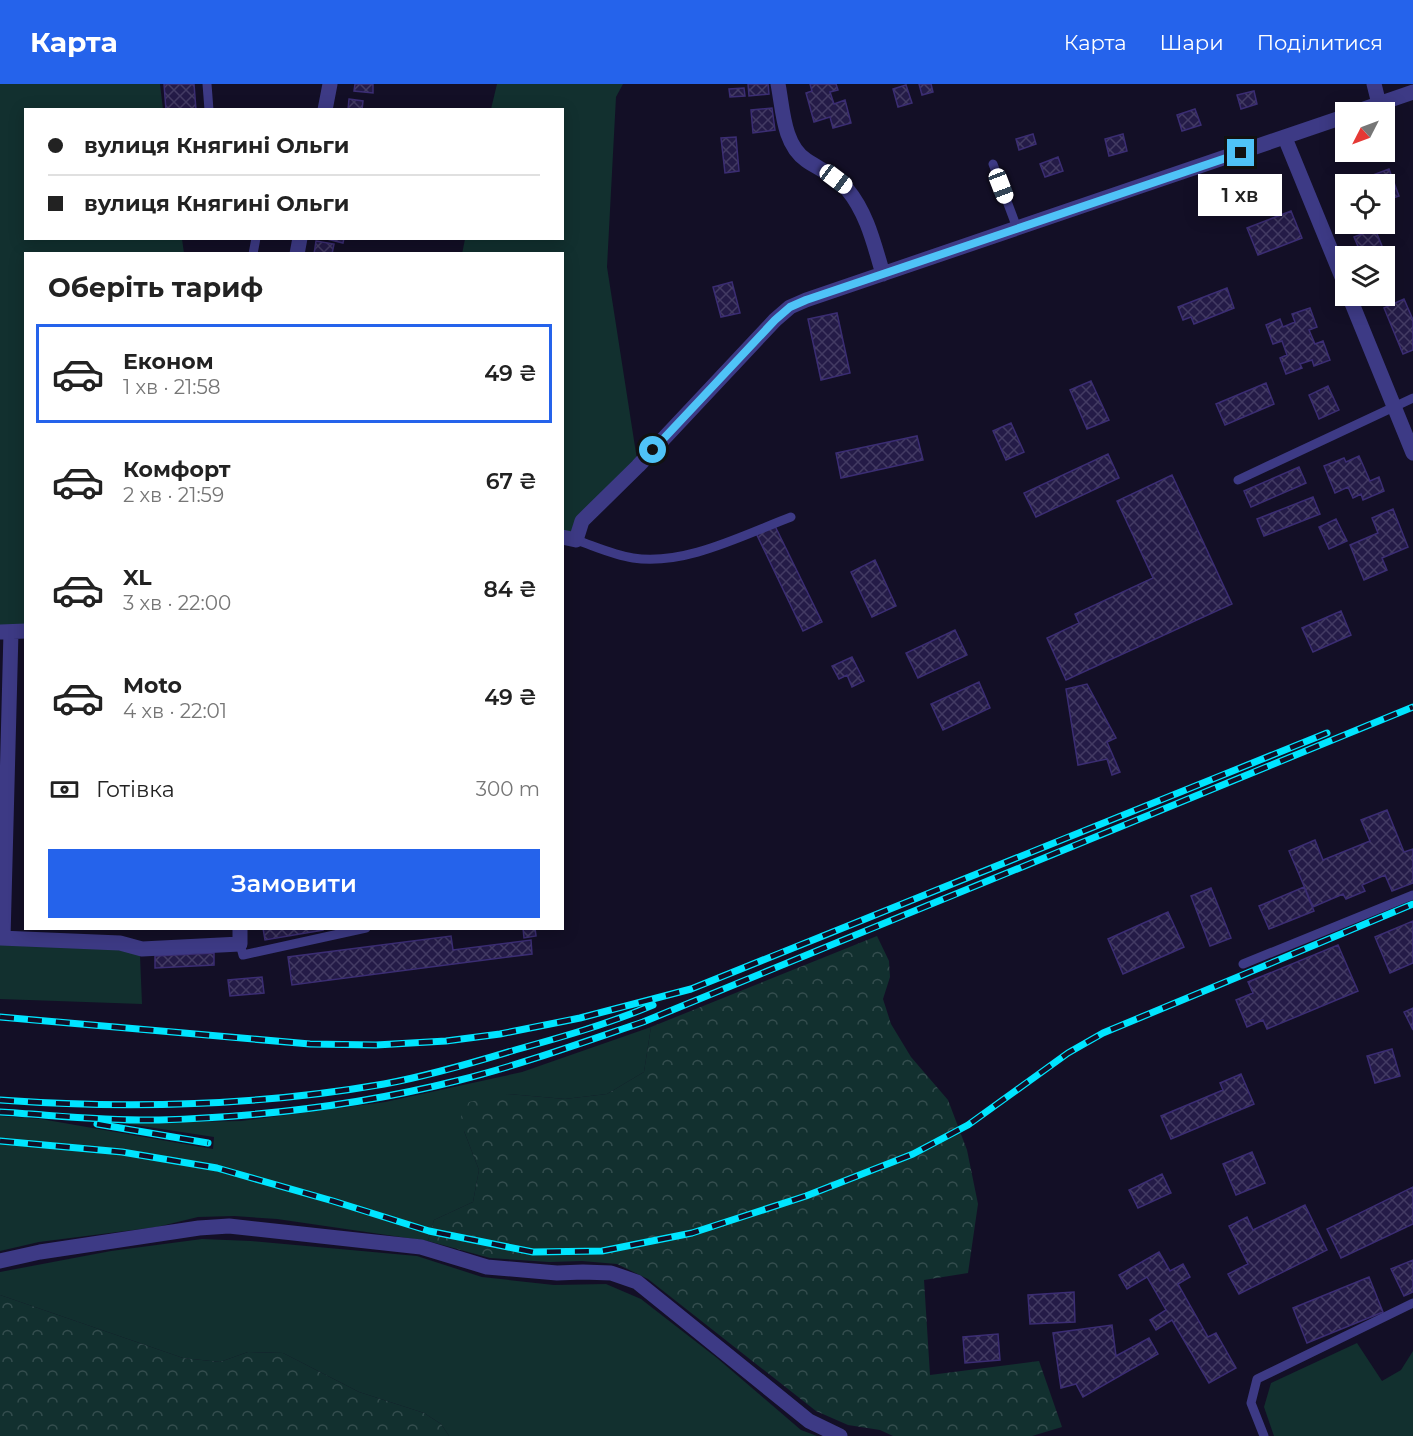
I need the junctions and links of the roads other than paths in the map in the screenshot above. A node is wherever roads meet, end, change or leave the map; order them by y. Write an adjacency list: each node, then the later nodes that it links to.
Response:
1 (207, 84): 8 (lane)
2 (330, 84): 9 (street)
3 (778, 84): 15 (street)
4 (1374, 84): 6 (street)
5 (1413, 92): 7 (street)
6 (1378, 102)
7 (1385, 102)
8 (209, 108)
9 (325, 108)
10 (1335, 120): 11 (street)
11 (1285, 138): 13 (street); 14 (street)
12 (993, 164): 13 (lane)
13 (1017, 228): 15 (street)
14 (1335, 259)
15 (883, 274): 22 (street)
16 (1353, 306): 18 (street)
17 (1413, 398): 18 (lane)
18 (1394, 407): 19 (street); 20 (lane)
19 (1413, 453)
20 (1238, 480)
21 (791, 517): 22 (lane)
22 (569, 538)
23 (12, 632): 28 (street)
24 (1413, 895): 30 (lane)
25 (240, 930): 29 (street)
26 (357, 930): 29 (lane)
27 (120, 936): 28 (street); 29 (street)
28 (1, 938)
29 (240, 944)
30 (1243, 964)
31 (0, 1261): 33 (street)
32 (1413, 1303): 34 (lane)
33 (840, 1436)
34 (1263, 1436)

